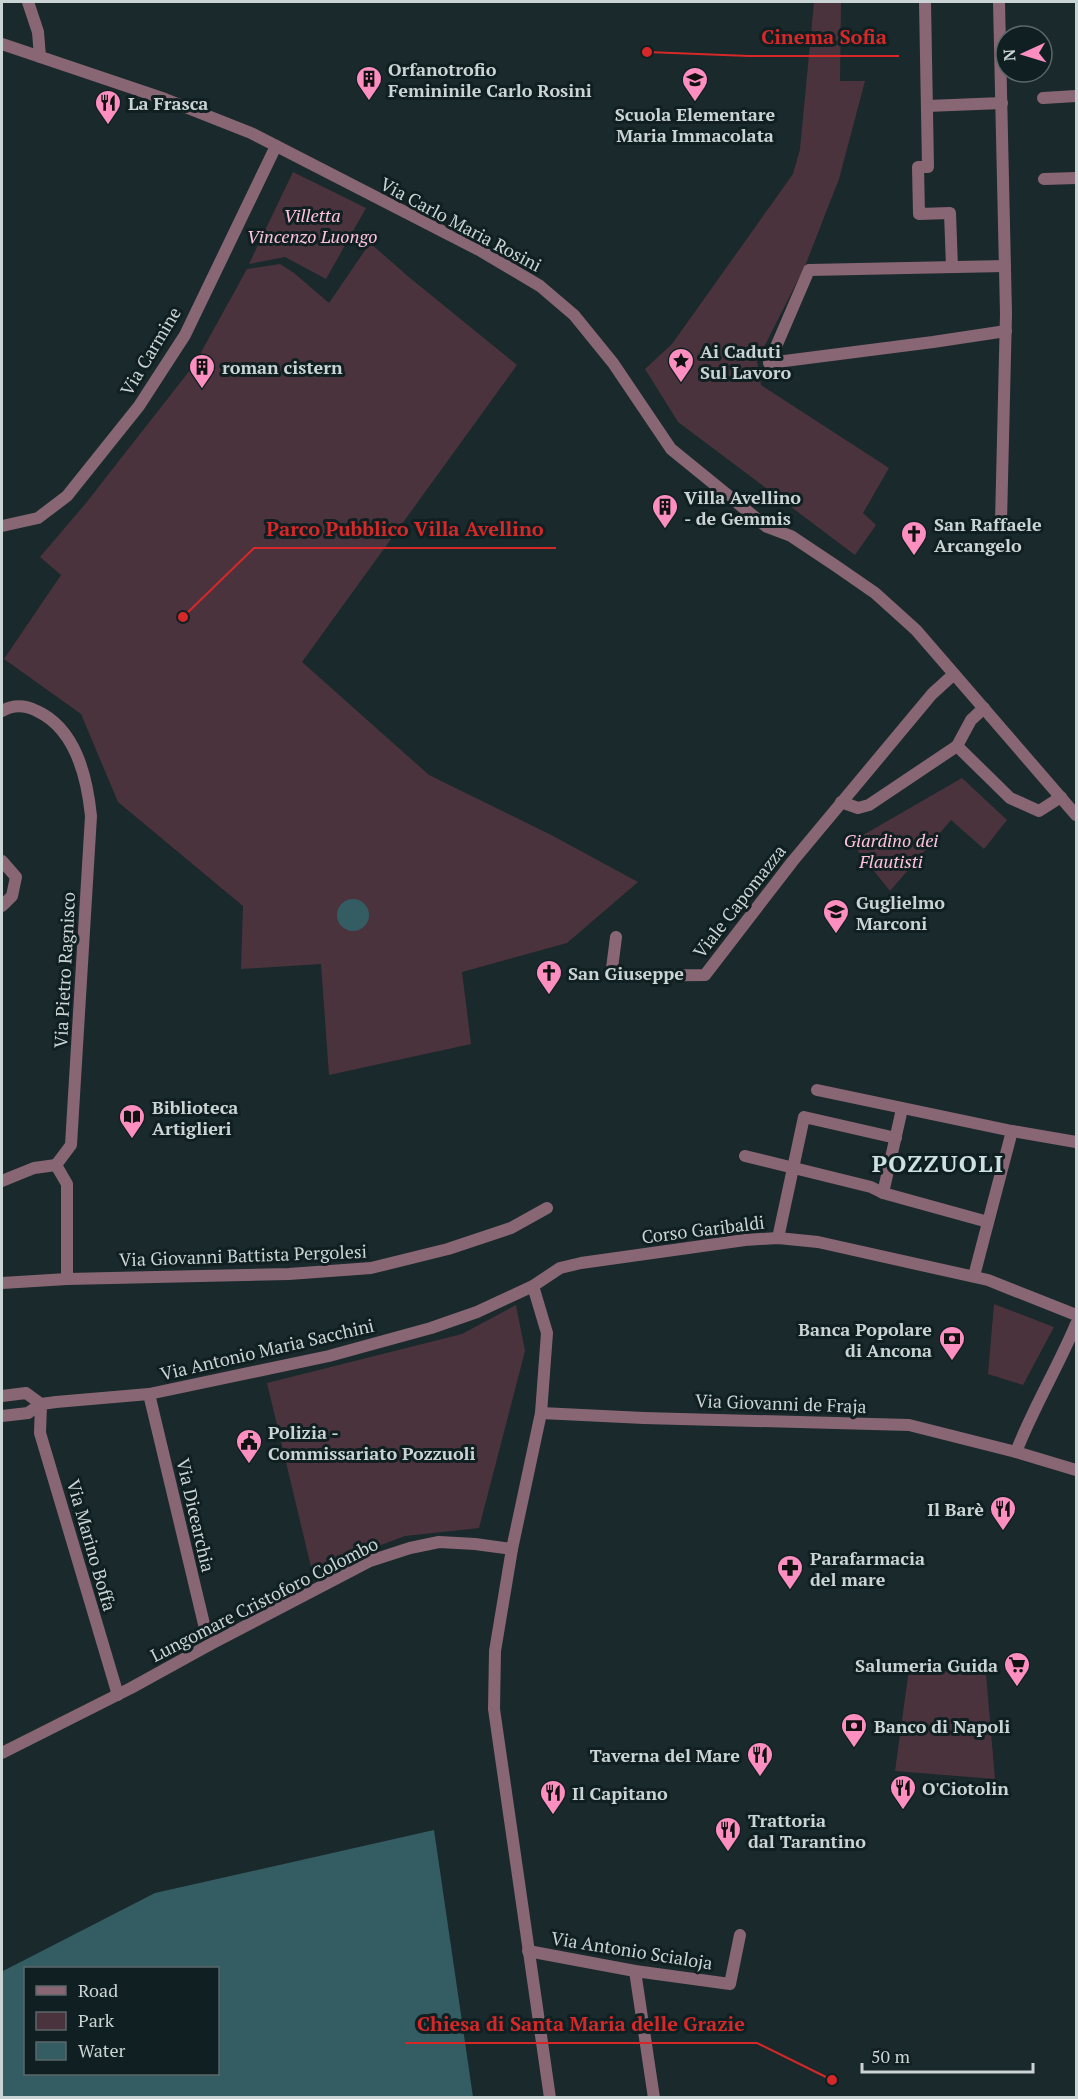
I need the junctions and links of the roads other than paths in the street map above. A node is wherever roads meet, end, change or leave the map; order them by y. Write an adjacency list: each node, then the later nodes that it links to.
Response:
1 (28, 2): 5 (street)
2 (925, 2): 9 (street)
3 (999, 2): 8 (street)
4 (2, 44): 5 (street, Via Carlo Maria Rosini)
5 (40, 57): 10 (street, Via Carlo Maria Rosini)
6 (1077, 96): 7 (street)
7 (1044, 98)
8 (1002, 103): 9 (street); 13 (street)
9 (927, 106): 14 (street)
10 (276, 146): 17 (street, Via Carmine); 18 (street, Via Carlo Maria Rosini)
11 (1077, 178): 12 (street)
12 (1044, 179)
13 (1005, 266): 14 (street); 15 (street)
14 (952, 267): 15 (street)
15 (1006, 331): 16 (street)
16 (1001, 522)
17 (2, 526)
18 (954, 674): 19 (street, Via Carlo Maria Rosini); 23 (street, Viale Capomazza)
19 (984, 708): 21 (street); 22 (street, Via Carlo Maria Rosini)
20 (2, 711): 34 (street, Via Pietro Ragnisco)
21 (957, 746): 22 (street); 23 (street)
22 (1061, 797): 24 (street, Via Carlo Maria Rosini)
23 (841, 802): 27 (street, Viale Capomazza)
24 (1077, 815)
25 (2, 861): 26 (street)
26 (2, 906)
27 (616, 937)
28 (818, 1090): 29 (street)
29 (902, 1109): 30 (street); 31 (street)
30 (1012, 1131): 32 (street); 39 (street)
31 (896, 1138): 35 (street); 37 (street)
32 (1077, 1142)
33 (745, 1156): 35 (street)
34 (56, 1165): 36 (street); 42 (street)
35 (793, 1168): 37 (street); 40 (street)
36 (2, 1181)
37 (883, 1193): 39 (street)
38 (547, 1208): 42 (street, Via Giovanni Battista Pergolesi)
39 (988, 1222): 41 (street)
40 (778, 1238): 41 (street, Corso Garibaldi); 44 (street, Corso Garibaldi)
41 (974, 1276): 45 (street, Corso Garibaldi)
42 (67, 1279): 43 (street, Via Giovanni Battista Pergolesi)
43 (2, 1283)
44 (533, 1286): 47 (street, Via Antonio Maria Sacchini); 50 (street)
45 (1077, 1315)
46 (1077, 1324): 52 (street)
47 (149, 1394): 49 (street, Via Antonio Maria Sacchini); 55 (street, Via Dicearchia)
48 (2, 1396): 49 (street)
49 (41, 1404): 51 (street, Via Antonio Maria Sacchini); 56 (street, Via Marino Boffa)
50 (541, 1413): 52 (street, Via Giovanni de Fraja); 54 (street)
51 (2, 1416)
52 (1016, 1452): 53 (street, Via Giovanni de Fraja)
53 (1077, 1470)
54 (512, 1549): 55 (street, Lungomare Cristoforo Colombo); 59 (street)
55 (208, 1645): 56 (street, Lungomare Cristoforo Colombo)
56 (118, 1695): 57 (street, Lungomare Cristoforo Colombo)
57 (2, 1753)
58 (740, 1935): 60 (street, Via Antonio Scialoja)
59 (528, 1951): 60 (street, Via Antonio Scialoja); 61 (street)
60 (635, 1971): 62 (street)
61 (550, 2097)
62 (654, 2097)

